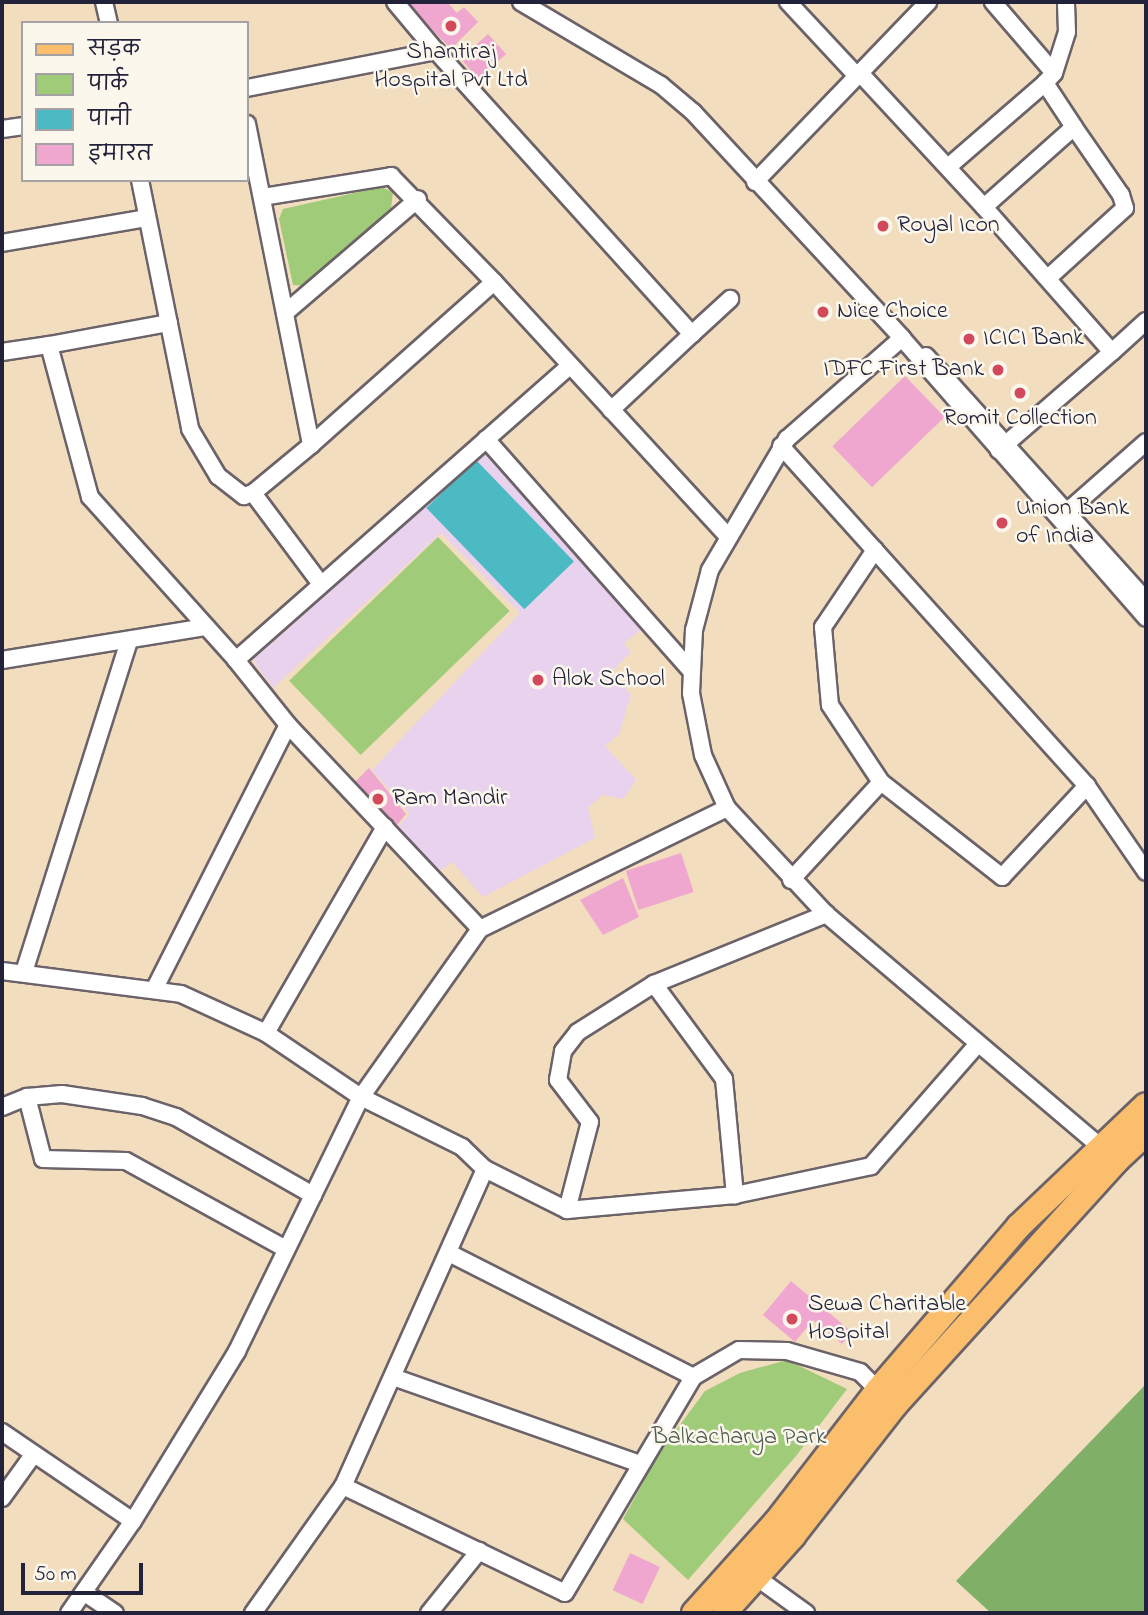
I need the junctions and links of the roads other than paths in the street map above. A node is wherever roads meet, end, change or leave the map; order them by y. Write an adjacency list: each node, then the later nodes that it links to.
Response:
1 (104, 2): 8 (street)
2 (395, 2): 9 (street)
3 (522, 2): 19 (street)
4 (788, 2): 10 (street)
5 (928, 2): 10 (street)
6 (993, 2): 11 (street)
7 (1066, 2): 11 (street)
8 (109, 21)
9 (436, 51): 12 (street); 31 (street)
10 (857, 74): 17 (street); 19 (street)
11 (1049, 78): 14 (street); 17 (street)
12 (248, 88)
13 (21, 126): 15 (street)
14 (1074, 127): 22 (street); 25 (street)
15 (2, 129)
16 (248, 129): 20 (street)
17 (948, 167): 22 (street)
18 (140, 182): 23 (street)
19 (755, 182): 32 (street)
20 (262, 197): 21 (street); 28 (street)
21 (418, 199): 26 (street); 28 (street)
22 (984, 206): 25 (street)
23 (148, 218): 24 (street); 30 (street)
24 (2, 243)
25 (1048, 278): 35 (street)
26 (494, 282): 36 (street); 40 (street)
27 (730, 299): 31 (street)
28 (285, 313): 40 (street)
29 (1146, 321): 35 (street)
30 (169, 323): 33 (street); 43 (street)
31 (692, 334): 37 (street)
32 (902, 338): 41 (street); 42 (street)
33 (49, 345): 34 (street); 50 (street)
34 (2, 352)
35 (1112, 352): 42 (street)
36 (570, 366): 37 (street); 38 (street)
37 (611, 411): 45 (street)
38 (486, 439): 47 (street); 54 (street)
39 (1146, 442): 44 (street)
40 (311, 445): 43 (street)
41 (781, 446): 45 (street); 46 (street)
42 (1003, 447): 44 (street)
43 (253, 494): 47 (street)
44 (1064, 515): 48 (street); 49 (street)
45 (727, 535): 54 (street)
46 (875, 550): 56 (street); 57 (street)
47 (320, 583): 53 (street)
48 (1146, 600)
49 (1146, 618)
50 (206, 627): 51 (street); 53 (street)
51 (129, 640): 52 (street); 65 (street)
52 (2, 660)
53 (236, 660): 55 (street)
54 (691, 671): 58 (street)
55 (288, 725): 59 (street); 67 (street)
56 (881, 782): 57 (street); 61 (street)
57 (1087, 786): 60 (street)
58 (727, 808): 61 (street); 63 (street)
59 (385, 827): 63 (street); 68 (street)
60 (1146, 872)
61 (791, 880): 62 (street)
62 (825, 915): 66 (street); 69 (street)
63 (480, 929): 71 (street)
64 (2, 971): 65 (street)
65 (24, 972): 67 (street)
66 (654, 984): 78 (street); 79 (street)
67 (154, 990): 68 (street)
68 (266, 1033): 71 (street)
69 (977, 1045): 75 (street); 78 (street)
70 (27, 1097): 73 (street); 77 (street); 80 (street)
71 (361, 1097): 76 (street); 77 (street)
72 (1146, 1105): 75 (main road)
73 (2, 1107)
74 (1146, 1133): 92 (main road)
75 (1100, 1146): 84 (main road)
76 (485, 1169): 79 (street); 81 (street)
77 (313, 1195): 80 (street)
78 (735, 1195): 79 (street)
79 (567, 1210)
80 (286, 1249): 90 (street)
81 (449, 1253): 82 (street); 83 (street)
82 (393, 1377): 87 (street); 88 (street)
83 (693, 1377): 84 (street); 87 (street)
84 (878, 1390): 98 (main road)
85 (2, 1432): 86 (street)
86 (33, 1455): 89 (street); 90 (street)
87 (640, 1464): 91 (street)
88 (343, 1486): 91 (street); 96 (street)
89 (2, 1498)
90 (133, 1521): 93 (street)
91 (480, 1551): 97 (street)
92 (757, 1577): 99 (main road); 100 (street)
93 (85, 1592): 94 (street); 95 (street)
94 (69, 1613)
95 (115, 1613)
96 (253, 1613)
97 (429, 1613)
98 (694, 1613)
99 (724, 1613)
100 (806, 1613)

